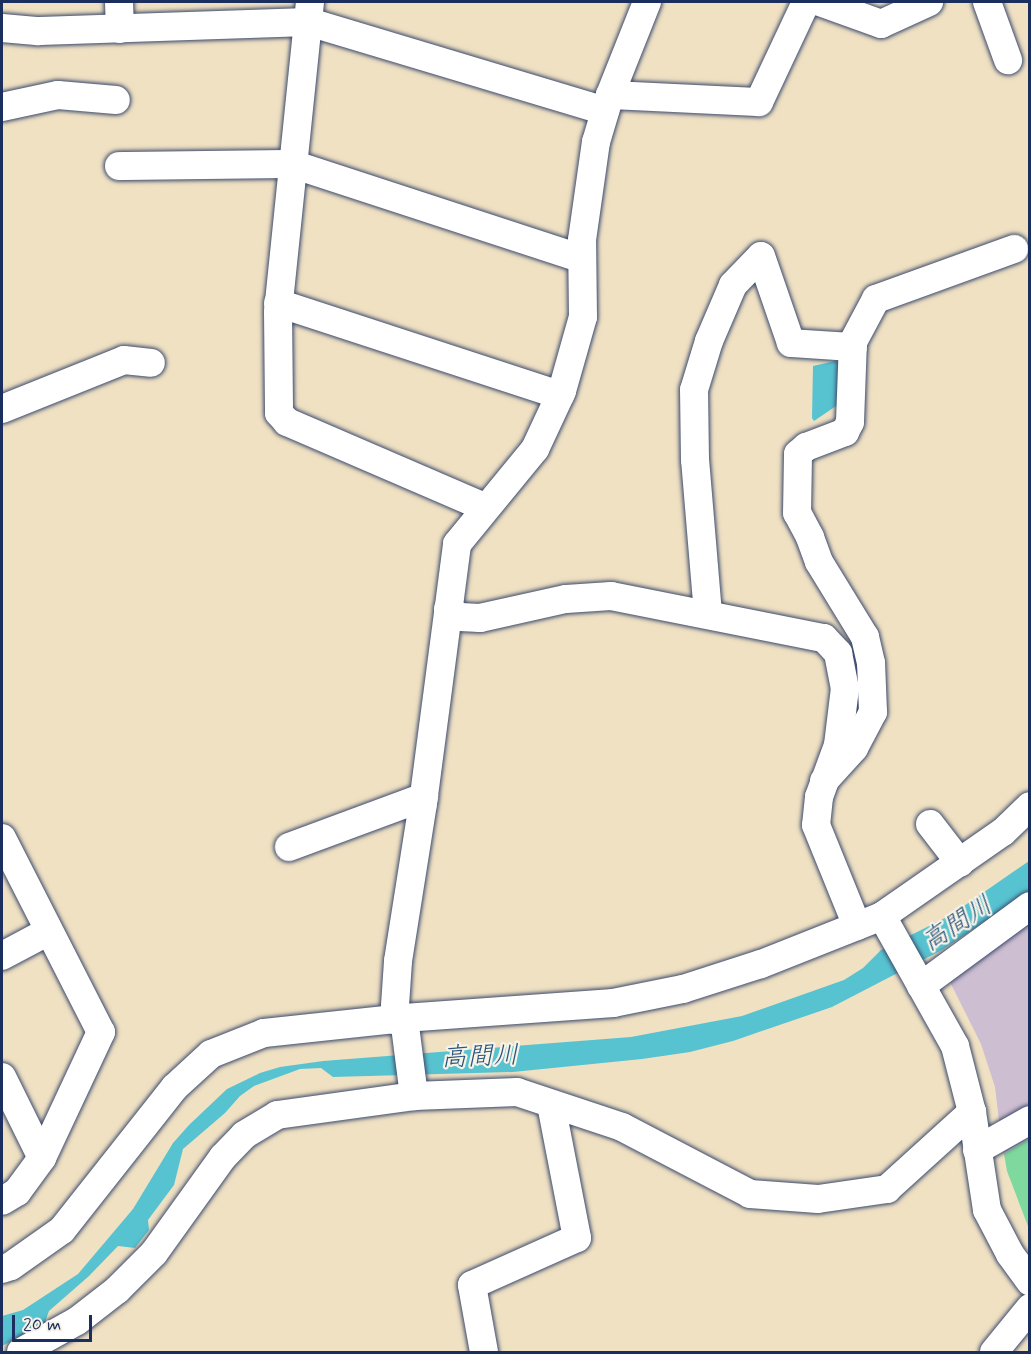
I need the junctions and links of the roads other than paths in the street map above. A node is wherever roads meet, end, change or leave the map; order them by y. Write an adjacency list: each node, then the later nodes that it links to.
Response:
1 (647, 2): 11 (street)
2 (806, 2): 11 (street)
3 (820, 2): 4 (street)
4 (929, 2)
5 (987, 2): 9 (street)
6 (309, 12): 7 (street); 11 (street); 13 (street)
7 (120, 15): 8 (street)
8 (2, 28)
9 (1008, 60)
10 (116, 100): 12 (street)
11 (607, 103): 16 (street)
12 (2, 107)
13 (292, 164): 14 (street); 16 (street); 17 (street)
14 (119, 166)
15 (1014, 249): 18 (street)
16 (582, 259): 20 (street)
17 (279, 303): 20 (street); 22 (street)
18 (854, 347): 24 (street); 25 (street)
19 (151, 363): 21 (street)
20 (560, 395): 22 (street)
21 (2, 409)
22 (484, 507): 23 (street)
23 (448, 609): 24 (street); 26 (street)
24 (708, 614): 25 (street)
25 (824, 781): 33 (street)
26 (424, 797): 29 (street); 37 (street)
27 (1029, 806): 31 (street)
28 (930, 824): 31 (street)
29 (289, 847)
30 (5, 854): 34 (street)
31 (960, 863): 33 (street)
32 (1029, 906): 36 (street)
33 (877, 924): 36 (street); 37 (street)
34 (49, 931): 35 (street); 44 (street)
35 (2, 957)
36 (918, 980): 41 (street)
37 (402, 1025): 39 (street); 46 (street)
38 (2, 1077): 44 (street)
39 (413, 1090): 40 (street); 49 (street)
40 (551, 1104): 41 (street); 50 (street)
41 (972, 1112): 43 (street)
42 (1029, 1120): 43 (street)
43 (977, 1150): 47 (street)
44 (42, 1158): 45 (street)
45 (2, 1201)
46 (2, 1269)
47 (1029, 1282)
48 (1029, 1308): 51 (street)
49 (21, 1353)
50 (484, 1353)
51 (994, 1353)

